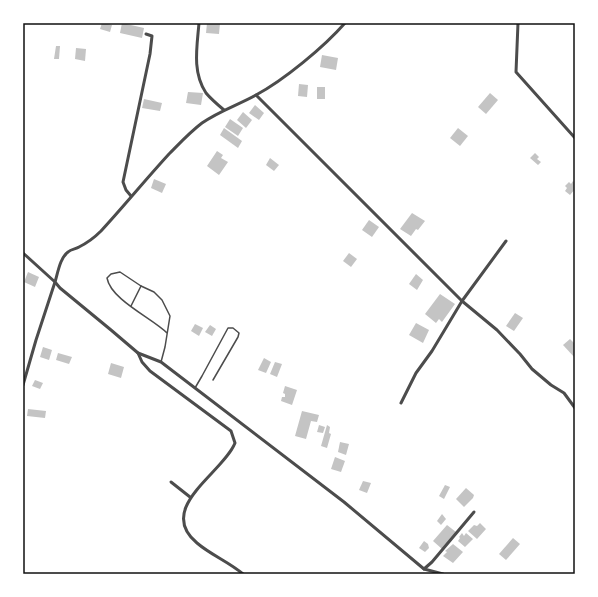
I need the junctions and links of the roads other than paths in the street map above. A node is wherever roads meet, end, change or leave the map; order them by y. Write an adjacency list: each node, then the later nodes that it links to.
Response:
1 (199, 23): 6 (street)
2 (345, 23): 5 (street)
3 (518, 23): 7 (street)
4 (146, 34): 8 (street)
5 (256, 95): 6 (street); 13 (street)
6 (224, 110): 8 (street)
7 (575, 138)
8 (131, 196): 11 (street)
9 (506, 241): 13 (street)
10 (23, 253): 11 (street)
11 (55, 282): 16 (street); 19 (street)
12 (141, 286): 14 (lane); 14 (lane); 15 (lane)
13 (462, 301): 21 (street); 22 (street)
14 (130, 307): 15 (lane)
15 (167, 333): 17 (lane)
16 (138, 353): 17 (street); 24 (street)
17 (161, 362): 20 (street)
18 (213, 380): 20 (lane)
19 (23, 385)
20 (195, 388): 26 (street)
21 (401, 403)
22 (575, 408)
23 (171, 482): 24 (street)
24 (190, 498): 27 (street)
25 (474, 512): 26 (street)
26 (424, 569): 28 (street)
27 (243, 574)
28 (443, 574)

